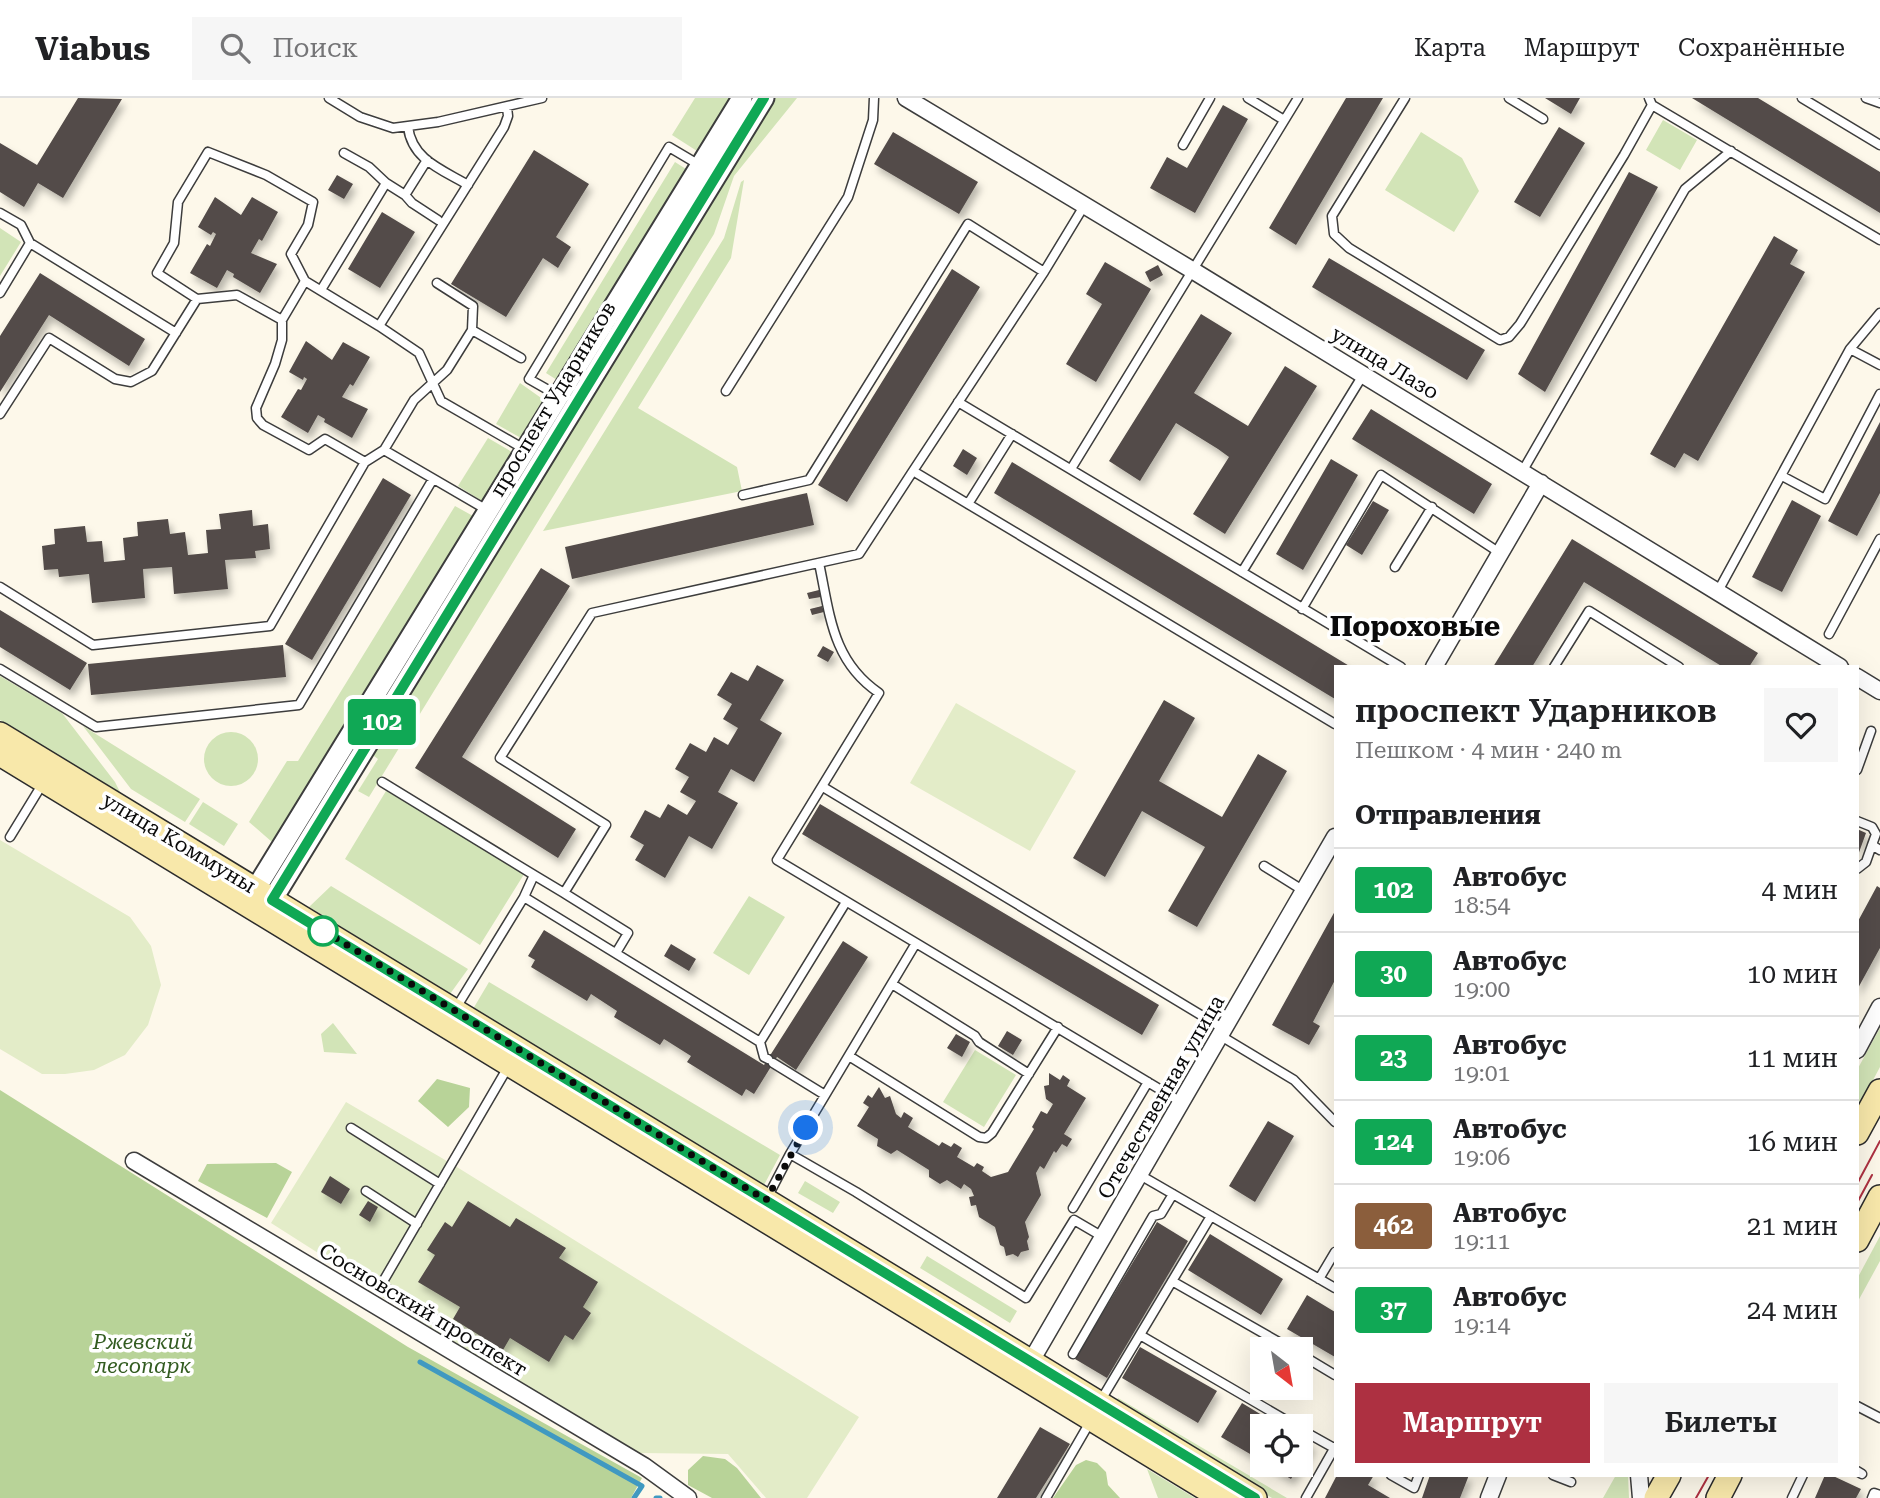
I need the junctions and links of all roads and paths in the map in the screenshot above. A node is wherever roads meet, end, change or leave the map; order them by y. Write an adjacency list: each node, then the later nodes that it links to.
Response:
1 (329, 98): 19 (lane)
2 (542, 98): 16 (lane)
3 (742, 98): 25 (street, проспект Ударников)
4 (764, 98): 25 (street, проспект Ударников)
5 (874, 98): 51 (lane)
6 (906, 98): 29 (street, улица Лазо)
7 (1210, 98): 20 (lane)
8 (1248, 98): 18 (lane)
9 (1298, 98): 18 (lane)
10 (1405, 98): 14 (lane)
11 (1509, 98): 17 (lane)
12 (1802, 98): 21 (lane)
13 (1866, 98): 15 (lane)
14 (1651, 101): 22 (lane)
15 (1880, 103)
16 (506, 107): 19 (lane); 27 (lane)
17 (1543, 119)
18 (1284, 120): 34 (lane)
19 (408, 127): 24 (lane)
20 (1183, 145)
21 (1880, 145)
22 (1731, 151): 32 (lane); 62 (lane)
23 (344, 153): 26 (lane)
24 (427, 160): 27 (lane); 28 (lane)
25 (708, 171): 53 (street, проспект Ударников); 53 (lane)
26 (386, 183): 28 (lane); 38 (lane)
27 (468, 185): 43 (lane)
28 (405, 195): 31 (lane)
29 (1084, 206): 34 (street, улица Лазо); 35 (lane)
30 (0, 213): 33 (lane)
31 (439, 220)
32 (1880, 240)
33 (30, 243): 39 (lane); 45 (lane)
34 (1192, 270): 49 (street, улица Лазо); 60 (lane)
35 (1044, 272): 54 (lane); 66 (lane)
36 (305, 281): 38 (lane); 40 (lane); 42 (lane)
37 (437, 283): 44 (lane)
38 (321, 290): 43 (lane)
39 (0, 293)
40 (197, 299): 42 (lane); 45 (lane)
41 (1880, 313): 46 (lane)
42 (282, 320): 59 (lane)
43 (379, 326): 50 (lane)
44 (472, 330): 47 (lane); 50 (lane)
45 (176, 333): 55 (lane)
46 (1850, 349): 48 (lane); 63 (lane)
47 (521, 358)
48 (1880, 365)
49 (1363, 374): 62 (street, улица Лазо); 74 (lane)
50 (433, 383): 57 (lane); 58 (lane)
51 (726, 391)
52 (1880, 394): 63 (lane)
53 (567, 401): 58 (street, проспект Ударников)
54 (958, 402): 56 (lane); 61 (lane)
55 (0, 414)
56 (1012, 434): 60 (lane); 67 (lane)
57 (384, 450): 59 (lane); 64 (lane)
58 (534, 454): 69 (street, проспект Ударников)
59 (365, 461): 75 (lane)
60 (1070, 469): 74 (lane)
61 (913, 471): 67 (lane); 72 (lane)
62 (1522, 472): 65 (street, улица Лазо)
63 (1782, 476): 76 (lane)
64 (433, 479): 69 (lane); 85 (lane)
65 (1541, 484): 71 (street); 76 (street, улица Лазо)
66 (743, 495)
67 (968, 504): 88 (lane)
68 (1432, 507): 71 (lane); 73 (lane); 77 (lane)
69 (496, 516): 106 (street, проспект Ударников)
70 (1880, 539): 78 (lane)
71 (1500, 553): 81 (street)
72 (819, 563): 95 (lane); 104 (lane)
73 (1395, 568)
74 (1242, 572): 77 (lane)
75 (0, 587)
76 (1717, 593): 79 (street, улица Лазо)
77 (1302, 609): 80 (lane)
78 (1829, 634)
79 (1816, 660): 84 (street, улица Лазо)
80 (1398, 665)
81 (1435, 665)
82 (1555, 665): 83 (lane)
83 (1676, 665)
84 (1833, 665)
85 (0, 669)
86 (1859, 678): 87 (street)
87 (1880, 691)
88 (1334, 723)
89 (1871, 731): 92 (lane)
90 (0, 734): 106 (main road, улица Коммуны)
91 (0, 754): 93 (main road, улица Коммуны)
92 (1859, 764)
93 (44, 781): 97 (lane); 106 (main road, улица Коммуны)
94 (382, 782): 102 (lane)
95 (823, 786): 107 (lane); 114 (lane)
96 (1859, 822): 99 (lane)
97 (10, 837)
98 (1334, 839): 103 (street, Отечественная улица)
99 (1876, 848): 101 (lane)
100 (1264, 866): 103 (lane)
101 (1859, 867)
102 (534, 875): 104 (lane); 105 (lane)
103 (1304, 891): 114 (street, Отечественная улица)
104 (564, 893): 109 (lane)
105 (524, 897): 109 (lane); 112 (lane)
106 (261, 900): 112 (main road, улица Коммуны)
107 (846, 901): 108 (lane); 115 (lane)
108 (916, 943): 110 (lane); 113 (lane)
109 (616, 953): 115 (lane)
110 (892, 984): 117 (lane); 119 (lane)
111 (1880, 1007): 116 (street)
112 (450, 1018): 118 (main road, улица Коммуны)
113 (1058, 1027): 119 (lane); 120 (lane)
114 (1223, 1033): 123 (street, Отечественная улица); 124 (lane)
115 (760, 1042): 122 (lane)
116 (1859, 1046)
117 (849, 1056): 119 (lane); 122 (lane)
118 (514, 1057): 130 (lane); 134 (main road, улица Коммуны)
119 (1029, 1073)
120 (1148, 1082): 123 (lane); 135 (lane)
121 (1880, 1091): 126 (main road)
122 (825, 1095): 127 (lane)
123 (1182, 1103): 129 (street, Отечественная улица)
124 (1334, 1121)
125 (351, 1128): 130 (lane)
126 (1859, 1129)
127 (790, 1154): 134 (lane); 139 (lane)
128 (134, 1161): 168 (street, Сосновский проспект)
129 (1140, 1175): 132 (lane); 139 (street, Отечественная улица)
130 (440, 1184): 137 (lane)
131 (366, 1191): 137 (lane)
132 (1172, 1194): 136 (lane); 147 (lane)
133 (1880, 1197): 138 (main road)
134 (762, 1208): 149 (main road, улица Коммуны)
135 (1073, 1208)
136 (1211, 1216): 141 (lane); 142 (lane)
137 (417, 1224): 144 (lane)
138 (1859, 1236)
139 (1103, 1237): 149 (street, Отечественная улица)
140 (1334, 1254): 141 (lane)
141 (1319, 1279): 143 (lane)
142 (1172, 1281): 145 (lane); 146 (lane)
143 (1334, 1287)
144 (447, 1326)
145 (1140, 1335): 152 (lane); 153 (lane)
146 (1270, 1337)
147 (1073, 1354)
148 (1313, 1362): 150 (lane)
149 (1026, 1369): 152 (main road, улица Коммуны)
150 (1334, 1374)
151 (1859, 1407): 154 (lane)
152 (1096, 1411): 169 (lane); 170 (main road, улица Коммуны); 171 (main road, улица Коммуны)
153 (1276, 1414)
154 (1880, 1418)
155 (1313, 1435): 156 (lane)
156 (1334, 1446)
157 (1334, 1449): 172 (lane)
158 (1395, 1477): 159 (lane)
159 (1418, 1477)
160 (1497, 1477): 173 (street)
161 (1558, 1477): 166 (lane)
162 (1639, 1477): 174 (street)
163 (1668, 1477): 175 (main road)
164 (1729, 1477): 176 (main road)
165 (1802, 1477): 177 (lane)
166 (1571, 1482)
167 (1880, 1496): 178 (lane)
168 (688, 1498)
169 (1046, 1498)
170 (1221, 1498)
171 (1255, 1498)
172 (1306, 1498)
173 (1489, 1498)
174 (1641, 1498)
175 (1656, 1498)
176 (1718, 1498)
177 (1792, 1498)
178 (1872, 1498)

